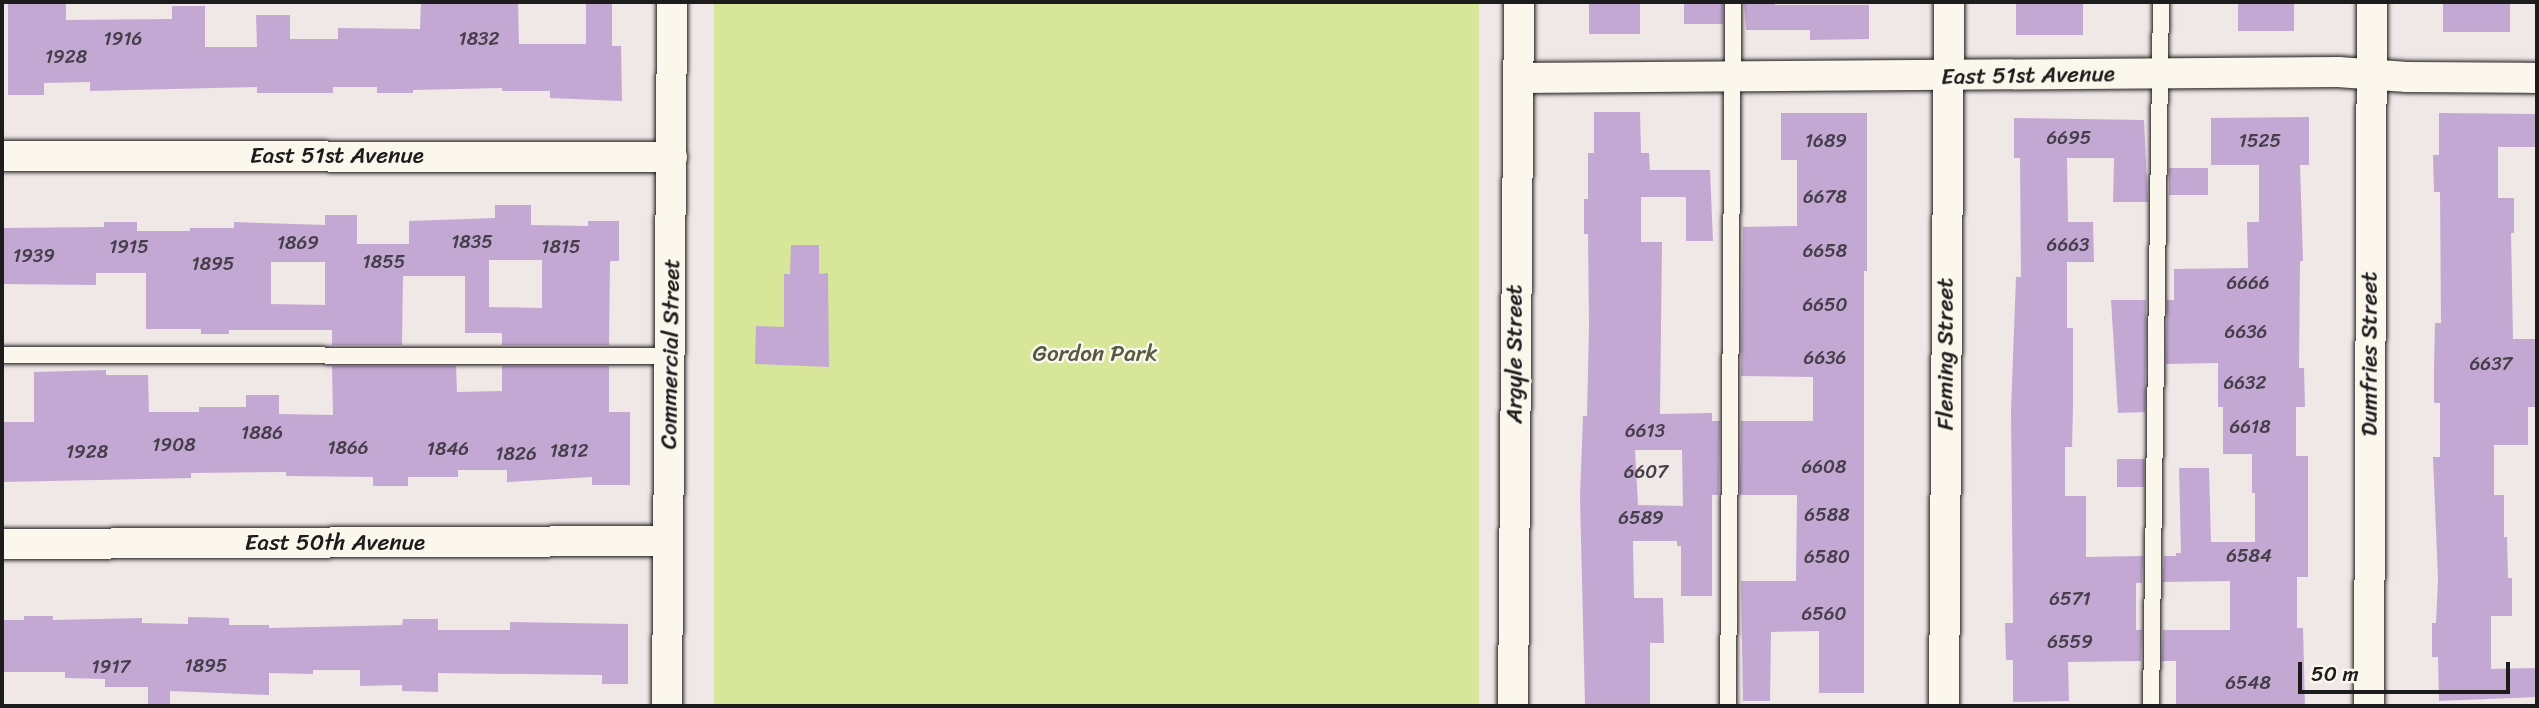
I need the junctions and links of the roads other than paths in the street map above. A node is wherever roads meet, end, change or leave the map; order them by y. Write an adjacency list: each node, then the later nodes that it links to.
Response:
1 (672, 2): 14 (street, Commercial Street)
2 (1519, 2): 11 (street, Argyle Street)
3 (1733, 2): 9 (lane)
4 (1949, 2): 10 (street, Fleming Street)
5 (2161, 2): 7 (lane)
6 (2372, 2): 8 (street, Dumfries Street)
7 (2160, 74): 8 (street, East 51st Avenue); 10 (street, East 51st Avenue); 23 (lane)
8 (2372, 74): 12 (street, East 51st Avenue); 24 (street, Dumfries Street)
9 (1732, 76): 10 (street, East 51st Avenue); 11 (street, East 51st Avenue); 21 (lane)
10 (1948, 77): 22 (street, Fleming Street)
11 (1518, 78): 20 (street, Argyle Street)
12 (2537, 78)
13 (2, 156): 14 (street, East 51st Avenue)
14 (672, 157): 16 (street, Commercial Street)
15 (2, 355): 16 (lane)
16 (671, 356): 17 (street, Commercial Street)
17 (668, 541): 18 (street, East 50th Avenue); 19 (street, Commercial Street)
18 (2, 544)
19 (667, 706)
20 (1513, 706)
21 (1728, 706)
22 (1944, 706)
23 (2151, 706)
24 (2369, 706)

